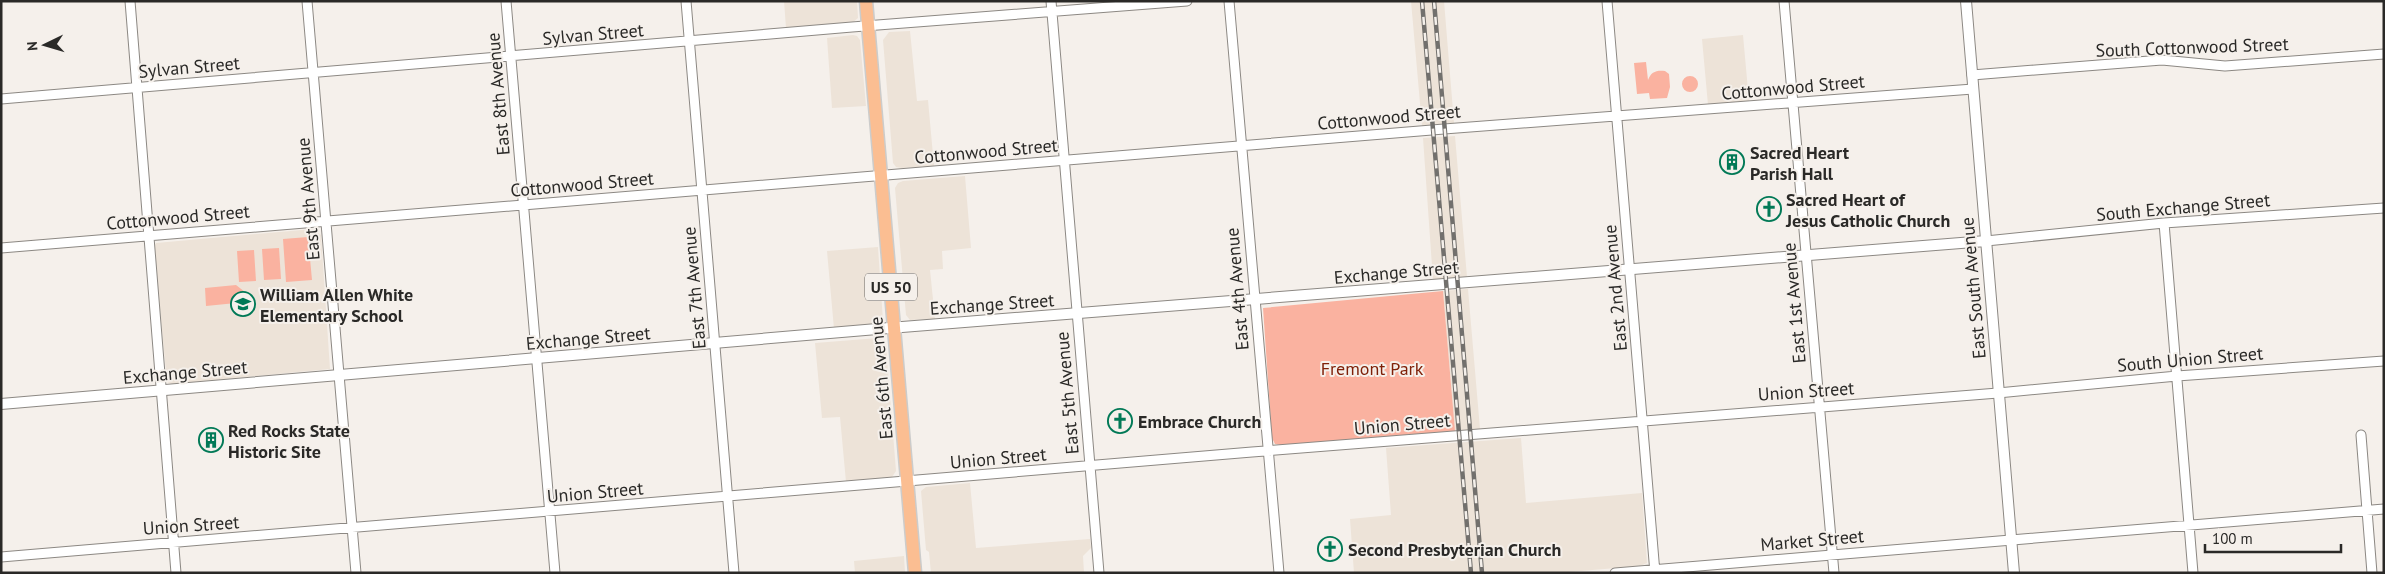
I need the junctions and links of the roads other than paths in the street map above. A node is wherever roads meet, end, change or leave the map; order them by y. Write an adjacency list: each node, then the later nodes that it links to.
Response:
1 (130, 1): 19 (street)
2 (307, 1): 17 (street, East 9th Avenue)
3 (506, 1): 16 (street, East 8th Avenue)
4 (686, 1): 14 (street, East 7th Avenue)
5 (866, 1): 13 (main road, East 6th Avenue / US 50)
6 (1051, 1): 12 (street, East 5th Avenue)
7 (1187, 1): 12 (street, Sylvan Street)
8 (1229, 1): 24 (street, East 4th Avenue)
9 (1607, 1): 23 (street, East 2nd Avenue)
10 (1784, 1): 22 (street, East 1st Avenue)
11 (1966, 1): 18 (street, East South Avenue)
12 (1052, 12): 13 (street, Sylvan Street); 25 (street, East 5th Avenue)
13 (868, 26): 14 (street, Sylvan Street); 26 (main road, East 6th Avenue / US 50)
14 (689, 42): 16 (street, Sylvan Street); 27 (street, East 7th Avenue)
15 (2384, 54): 18 (street, South Cottonwood Street)
16 (511, 57): 17 (street, Sylvan Street); 28 (street, East 8th Avenue)
17 (314, 73): 19 (street, Sylvan Street); 30 (street, East 9th Avenue)
18 (1972, 75): 20 (street, East South Avenue)
19 (136, 88): 21 (street, Sylvan Street); 32 (street)
20 (1973, 89): 22 (street, Cottonwood Street); 33 (street, East South Avenue)
21 (1, 99)
22 (1793, 104): 23 (street, Cottonwood Street); 35 (street, East 1st Avenue)
23 (1617, 117): 24 (street, Cottonwood Street); 36 (street, East 2nd Avenue)
24 (1241, 146): 25 (street, Cottonwood Street); 37 (street, East 4th Avenue)
25 (1064, 160): 26 (street, Cottonwood Street); 38 (street, East 5th Avenue)
26 (881, 176): 27 (street, Cottonwood Street); 39 (main road, East 6th Avenue / US 50)
27 (701, 190): 28 (street, Cottonwood Street); 40 (street, East 7th Avenue)
28 (524, 206): 30 (street, Cottonwood Street); 41 (street, East 8th Avenue)
29 (2384, 208): 31 (street, South Exchange Street)
30 (326, 222): 32 (street, Cottonwood Street); 43 (street, East 9th Avenue)
31 (2164, 223): 33 (street, South Exchange Street); 44 (street)
32 (148, 236): 34 (street, Cottonwood Street); 45 (street)
33 (1986, 240): 35 (street, Exchange Street); 46 (street, East South Avenue)
34 (1, 248)
35 (1806, 255): 36 (street, Exchange Street); 48 (street, East 1st Avenue)
36 (1630, 270): 37 (street, Exchange Street); 49 (street, East 2nd Avenue)
37 (1254, 300): 38 (street, Exchange Street); 51 (street, East 4th Avenue)
38 (1076, 314): 39 (street, Exchange Street); 52 (street, East 5th Avenue)
39 (894, 328): 40 (street, Exchange Street); 53 (main road, East 6th Avenue / US 50)
40 (715, 343): 41 (street, Exchange Street); 54 (street, East 7th Avenue)
41 (536, 358): 43 (street, Exchange Street); 57 (street, East 8th Avenue)
42 (2384, 361): 44 (street, South Union Street)
43 (339, 376): 45 (street, Exchange Street); 59 (street, East 9th Avenue)
44 (2176, 376): 46 (street, South Union Street); 58 (street)
45 (161, 390): 47 (street, Exchange Street); 61 (street)
46 (1998, 393): 48 (street, Union Street); 60 (street, East South Avenue)
47 (1, 404)
48 (1819, 406): 49 (street, Union Street); 62 (street, East 1st Avenue)
49 (1642, 420): 51 (street, Union Street); 64 (street, East 2nd Avenue)
50 (2361, 435): 56 (street)
51 (1268, 451): 52 (street, Union Street); 71 (street, East 4th Avenue)
52 (1090, 466): 53 (street, Union Street); 70 (street, East 5th Avenue)
53 (907, 482): 54 (street, Union Street); 69 (main road, East 6th Avenue / US 50)
54 (728, 497): 57 (street, Union Street); 68 (street, East 7th Avenue)
55 (2384, 509): 56 (street, Market Street)
56 (2367, 511): 58 (street, Market Street); 76 (street)
57 (550, 512): 59 (street, Union Street); 67 (street, East 8th Avenue)
58 (2189, 526): 60 (street, Market Street); 75 (street)
59 (352, 529): 61 (street, Union Street); 66 (street, East 9th Avenue)
60 (2011, 541): 62 (street, Market Street); 74 (street, East South Avenue)
61 (174, 542): 63 (street, Union Street); 65 (street)
62 (1832, 555): 64 (street, Market Street); 73 (street, East 1st Avenue)
63 (1, 557)
64 (1654, 571): 72 (street, Market Street)
65 (176, 573)
66 (356, 573)
67 (555, 573)
68 (734, 573)
69 (915, 573)
70 (1099, 573)
71 (1278, 573)
72 (1615, 573)
73 (1834, 573)
74 (2014, 573)
75 (2193, 573)
76 (2372, 573)

